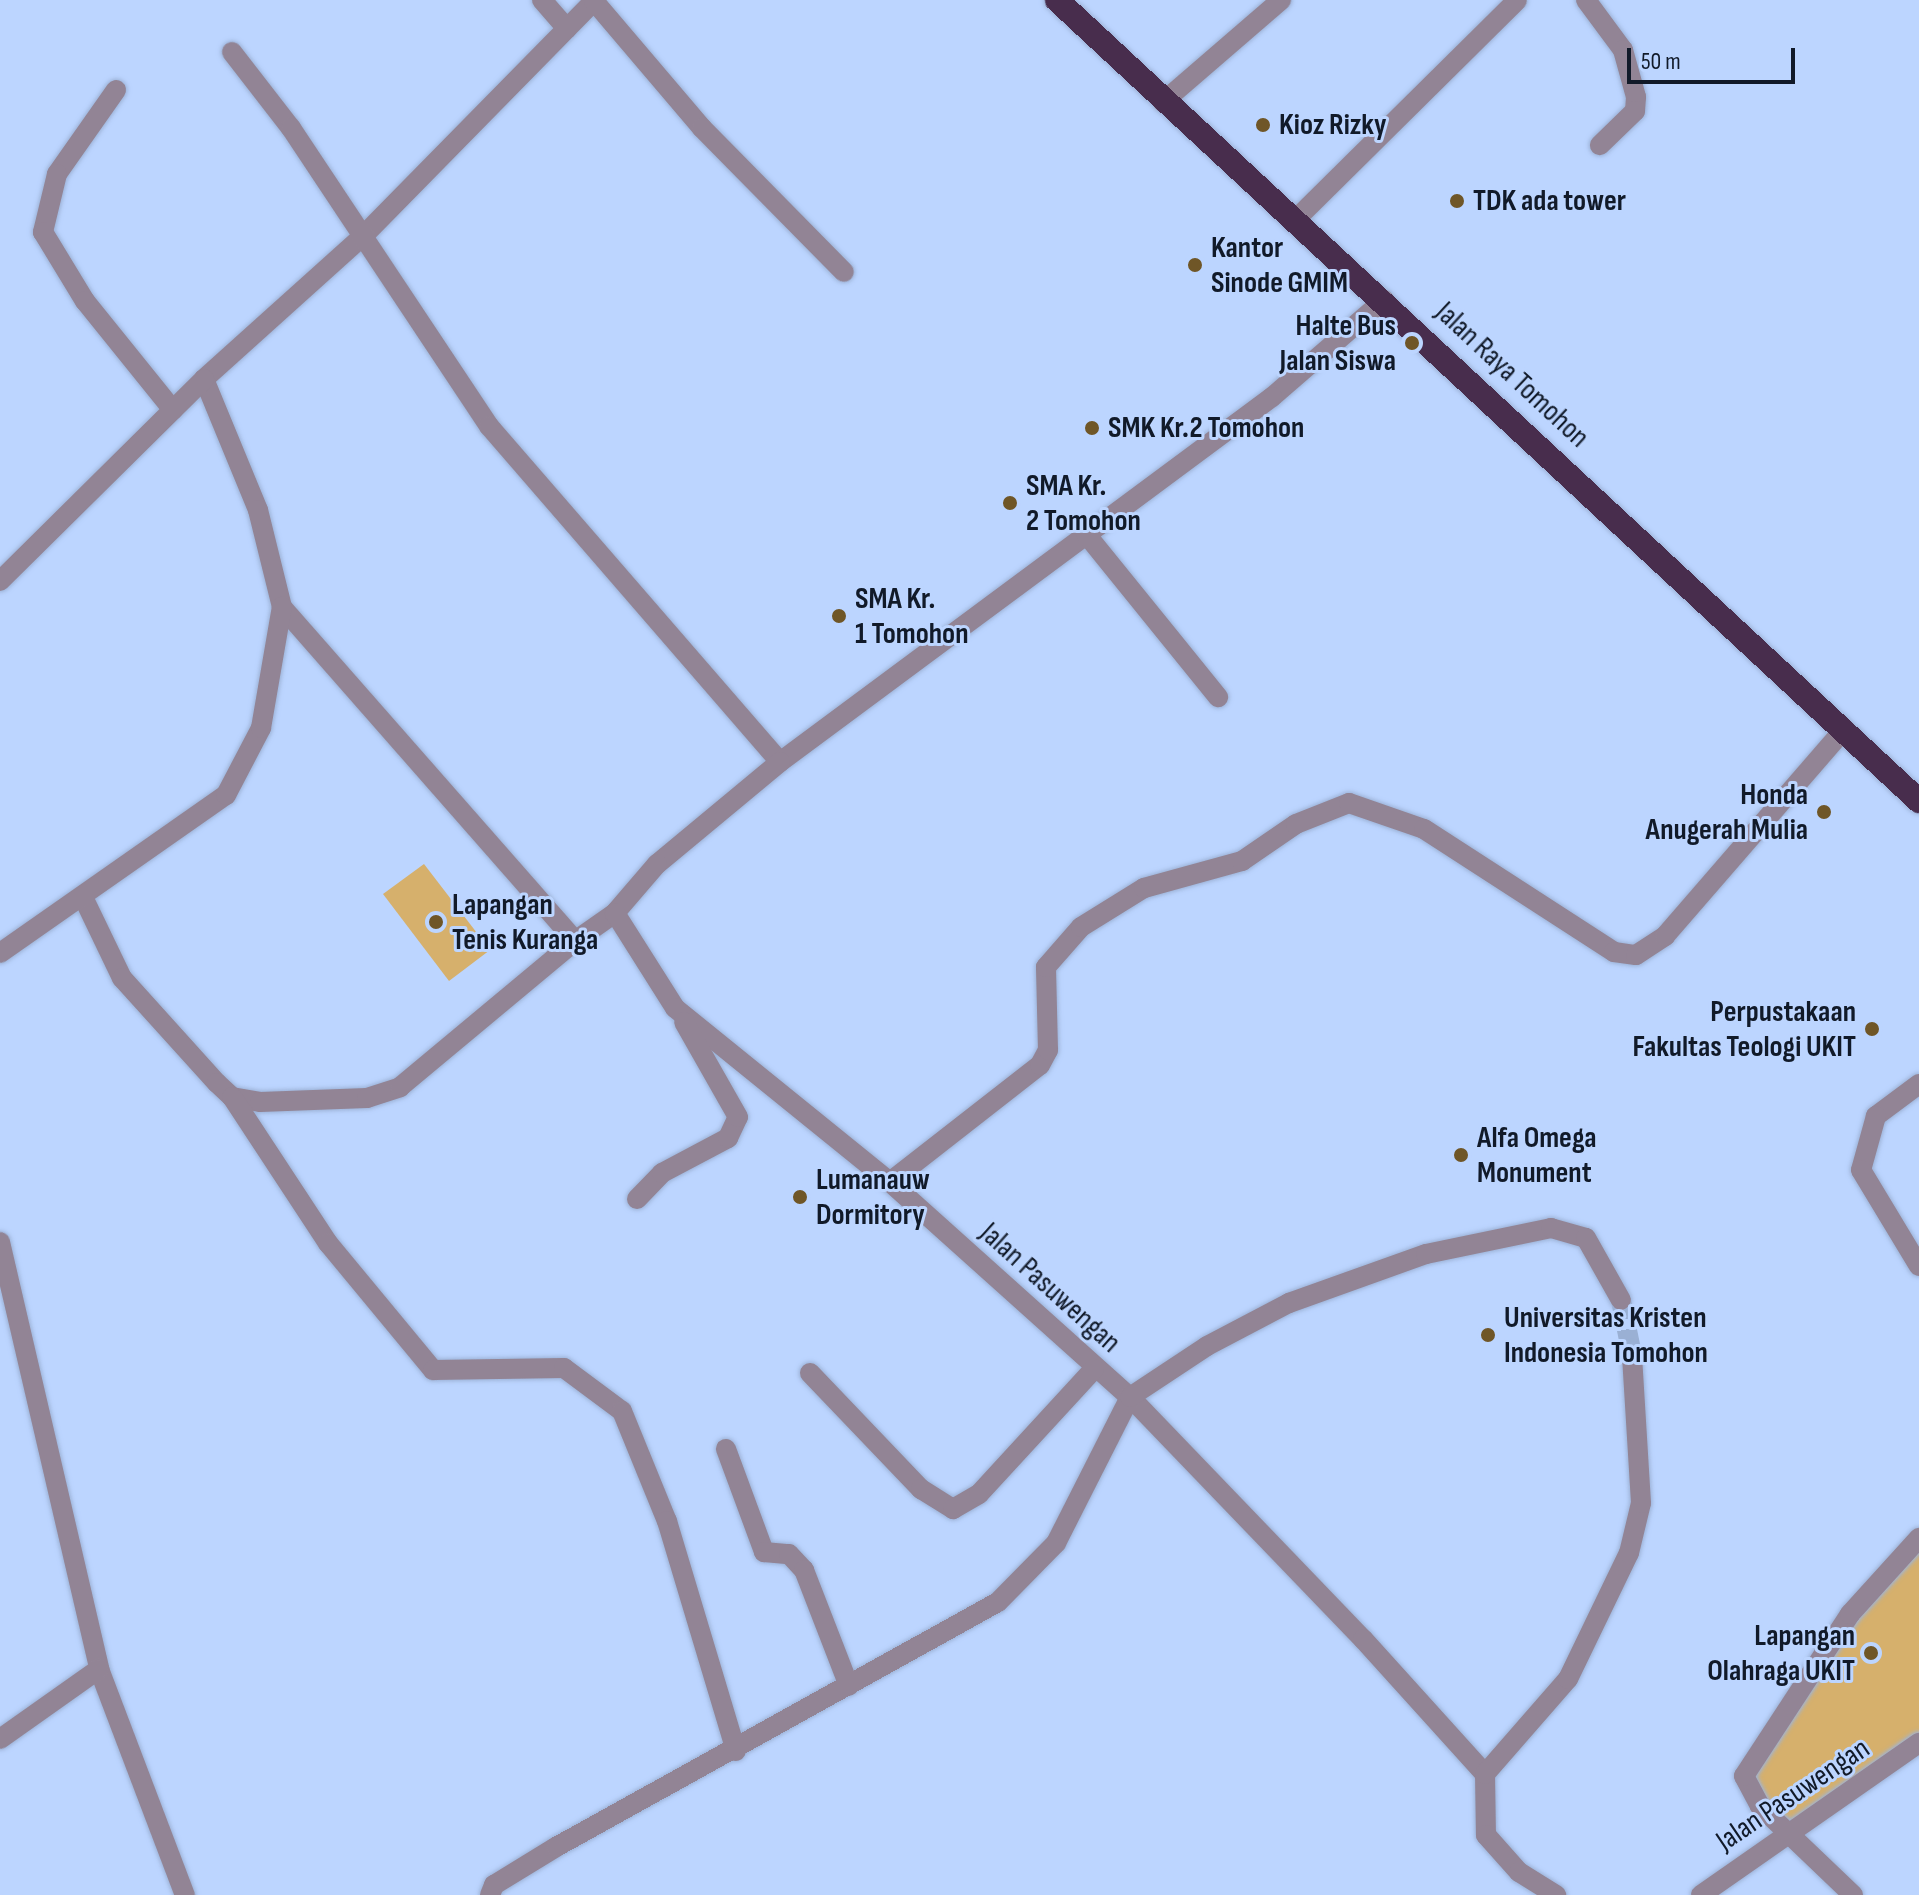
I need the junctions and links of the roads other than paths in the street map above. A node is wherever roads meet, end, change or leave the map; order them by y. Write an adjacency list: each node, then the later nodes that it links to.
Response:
1 (542, 0): 7 (street)
2 (595, 0): 7 (street); 14 (street)
3 (1057, 0): 10 (highway, Jalan Raya Tomohon)
4 (1281, 0): 10 (street)
5 (1517, 0): 12 (street)
6 (1586, 0): 11 (street)
7 (567, 29): 13 (street)
8 (232, 52): 13 (street)
9 (116, 90): 17 (street)
10 (1163, 102): 12 (highway, Jalan Raya Tomohon)
11 (1600, 145)
12 (1293, 222): 15 (highway, Jalan Raya Tomohon)
13 (364, 235): 16 (street); 23 (street)
14 (844, 272)
15 (1384, 300): 18 (street); 22 (highway, Jalan Raya Tomohon)
16 (204, 379): 17 (street); 20 (street)
17 (173, 410): 19 (street)
18 (1086, 534): 21 (street); 23 (street)
19 (0, 581)
20 (282, 607): 25 (street); 27 (street)
21 (1218, 697)
22 (1844, 729): 24 (highway, Jalan Raya Tomohon); 32 (street)
23 (780, 762): 26 (street)
24 (1919, 801)
25 (83, 897): 28 (street); 31 (street)
26 (615, 913): 27 (street); 29 (street, Jalan Pasuwengan)
27 (575, 941): 31 (street)
28 (0, 953)
29 (675, 1008): 32 (street, Jalan Pasuwengan); 33 (street)
30 (1919, 1084): 35 (street)
31 (232, 1097): 47 (street)
32 (890, 1182): 38 (street, Jalan Pasuwengan)
33 (637, 1199)
34 (0, 1242): 43 (street)
35 (1919, 1266)
36 (1621, 1300): 40 (street)
37 (1632, 1355): 48 (street)
38 (1094, 1369): 39 (street); 40 (street, Jalan Pasuwengan)
39 (810, 1373)
40 (1130, 1397): 44 (street); 48 (street, Jalan Pasuwengan)
41 (726, 1449): 44 (street)
42 (1919, 1538): 49 (street)
43 (99, 1669): 45 (street); 50 (street)
44 (849, 1686): 47 (street)
45 (0, 1739)
46 (1919, 1743): 49 (street, Jalan Pasuwengan)
47 (736, 1751): 51 (street)
48 (1485, 1774): 52 (street)
49 (1794, 1836): 53 (street, Jalan Pasuwengan); 54 (street)
50 (185, 1895)
51 (490, 1895)
52 (1556, 1895)
53 (1701, 1895)
54 (1853, 1895)

